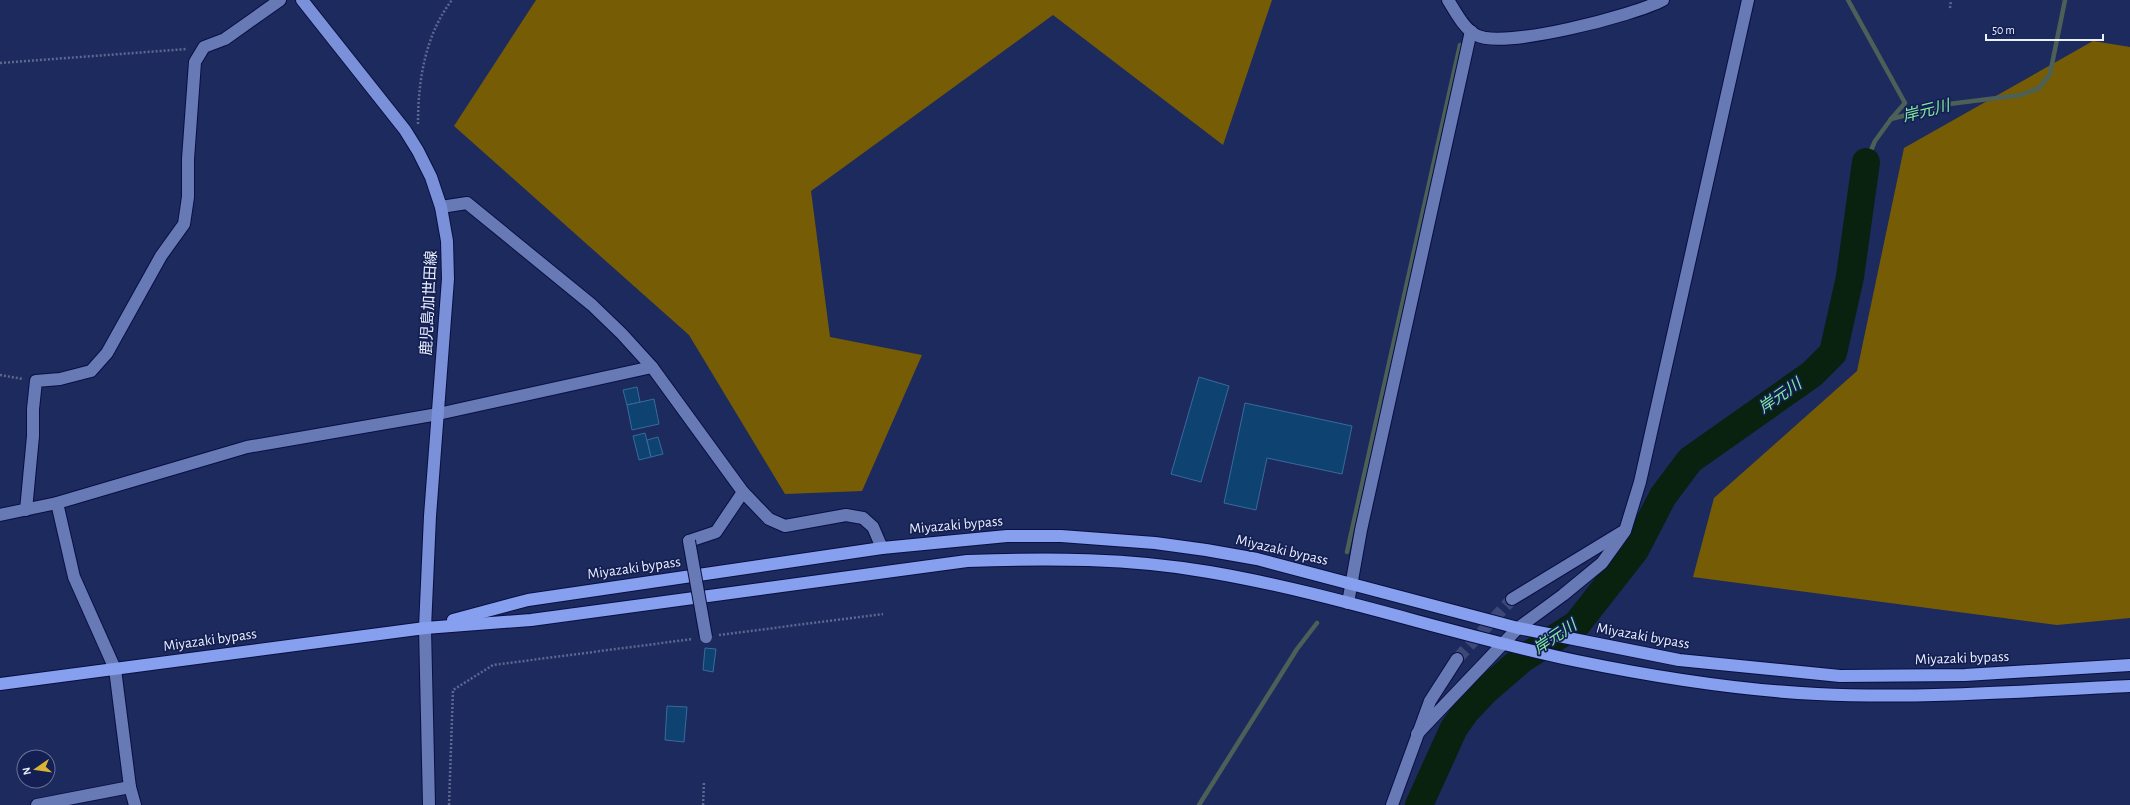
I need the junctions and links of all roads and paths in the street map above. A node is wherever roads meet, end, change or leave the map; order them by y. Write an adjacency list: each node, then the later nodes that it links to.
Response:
1 (280, 0): 10 (street)
2 (302, 0): 13 (main road, 鹿児島加世田線)
3 (452, 0): 12 (path)
4 (1448, 0): 9 (street)
5 (1663, 0): 9 (street)
6 (1748, 0): 22 (street)
7 (1951, 0): 8 (path)
8 (1950, 8)
9 (1471, 31): 24 (street)
10 (204, 47): 11 (path); 16 (street)
11 (0, 63)
12 (418, 127)
13 (441, 207): 14 (street); 17 (main road, 鹿児島加世田線)
14 (652, 367): 17 (street); 18 (street)
15 (0, 375): 16 (path)
16 (36, 381): 20 (street)
17 (438, 414): 19 (street); 28 (main road, 鹿児島加世田線)
18 (743, 492): 23 (street); 30 (street, bridge)
19 (57, 503): 20 (street); 34 (street)
20 (26, 510): 21 (street)
21 (0, 515)
22 (1626, 529): 25 (street); 29 (street)
23 (882, 548): 24 (highway, Miyazaki bypass); 28 (highway, Miyazaki bypass)
24 (1352, 583): 26 (street); 29 (highway, Miyazaki bypass)
25 (1512, 599)
26 (1348, 603): 28 (highway, Miyazaki bypass); 31 (highway, Miyazaki bypass)
27 (884, 614): 30 (path)
28 (425, 628): 34 (highway, Miyazaki bypass); 42 (street)
29 (1518, 628): 31 (street); 33 (highway, Miyazaki bypass)
30 (706, 637): 43 (path)
31 (1504, 644): 36 (highway, Miyazaki bypass); 37 (street)
32 (1457, 659): 37 (street)
33 (2130, 665)
34 (115, 669): 35 (highway, Miyazaki bypass); 39 (street)
35 (0, 684)
36 (2130, 686)
37 (1417, 734): 45 (street)
38 (704, 782): 44 (path)
39 (130, 786): 40 (street); 41 (street)
40 (37, 805)
41 (136, 805)
42 (429, 805)
43 (449, 805)
44 (703, 805)
45 (1392, 805)

